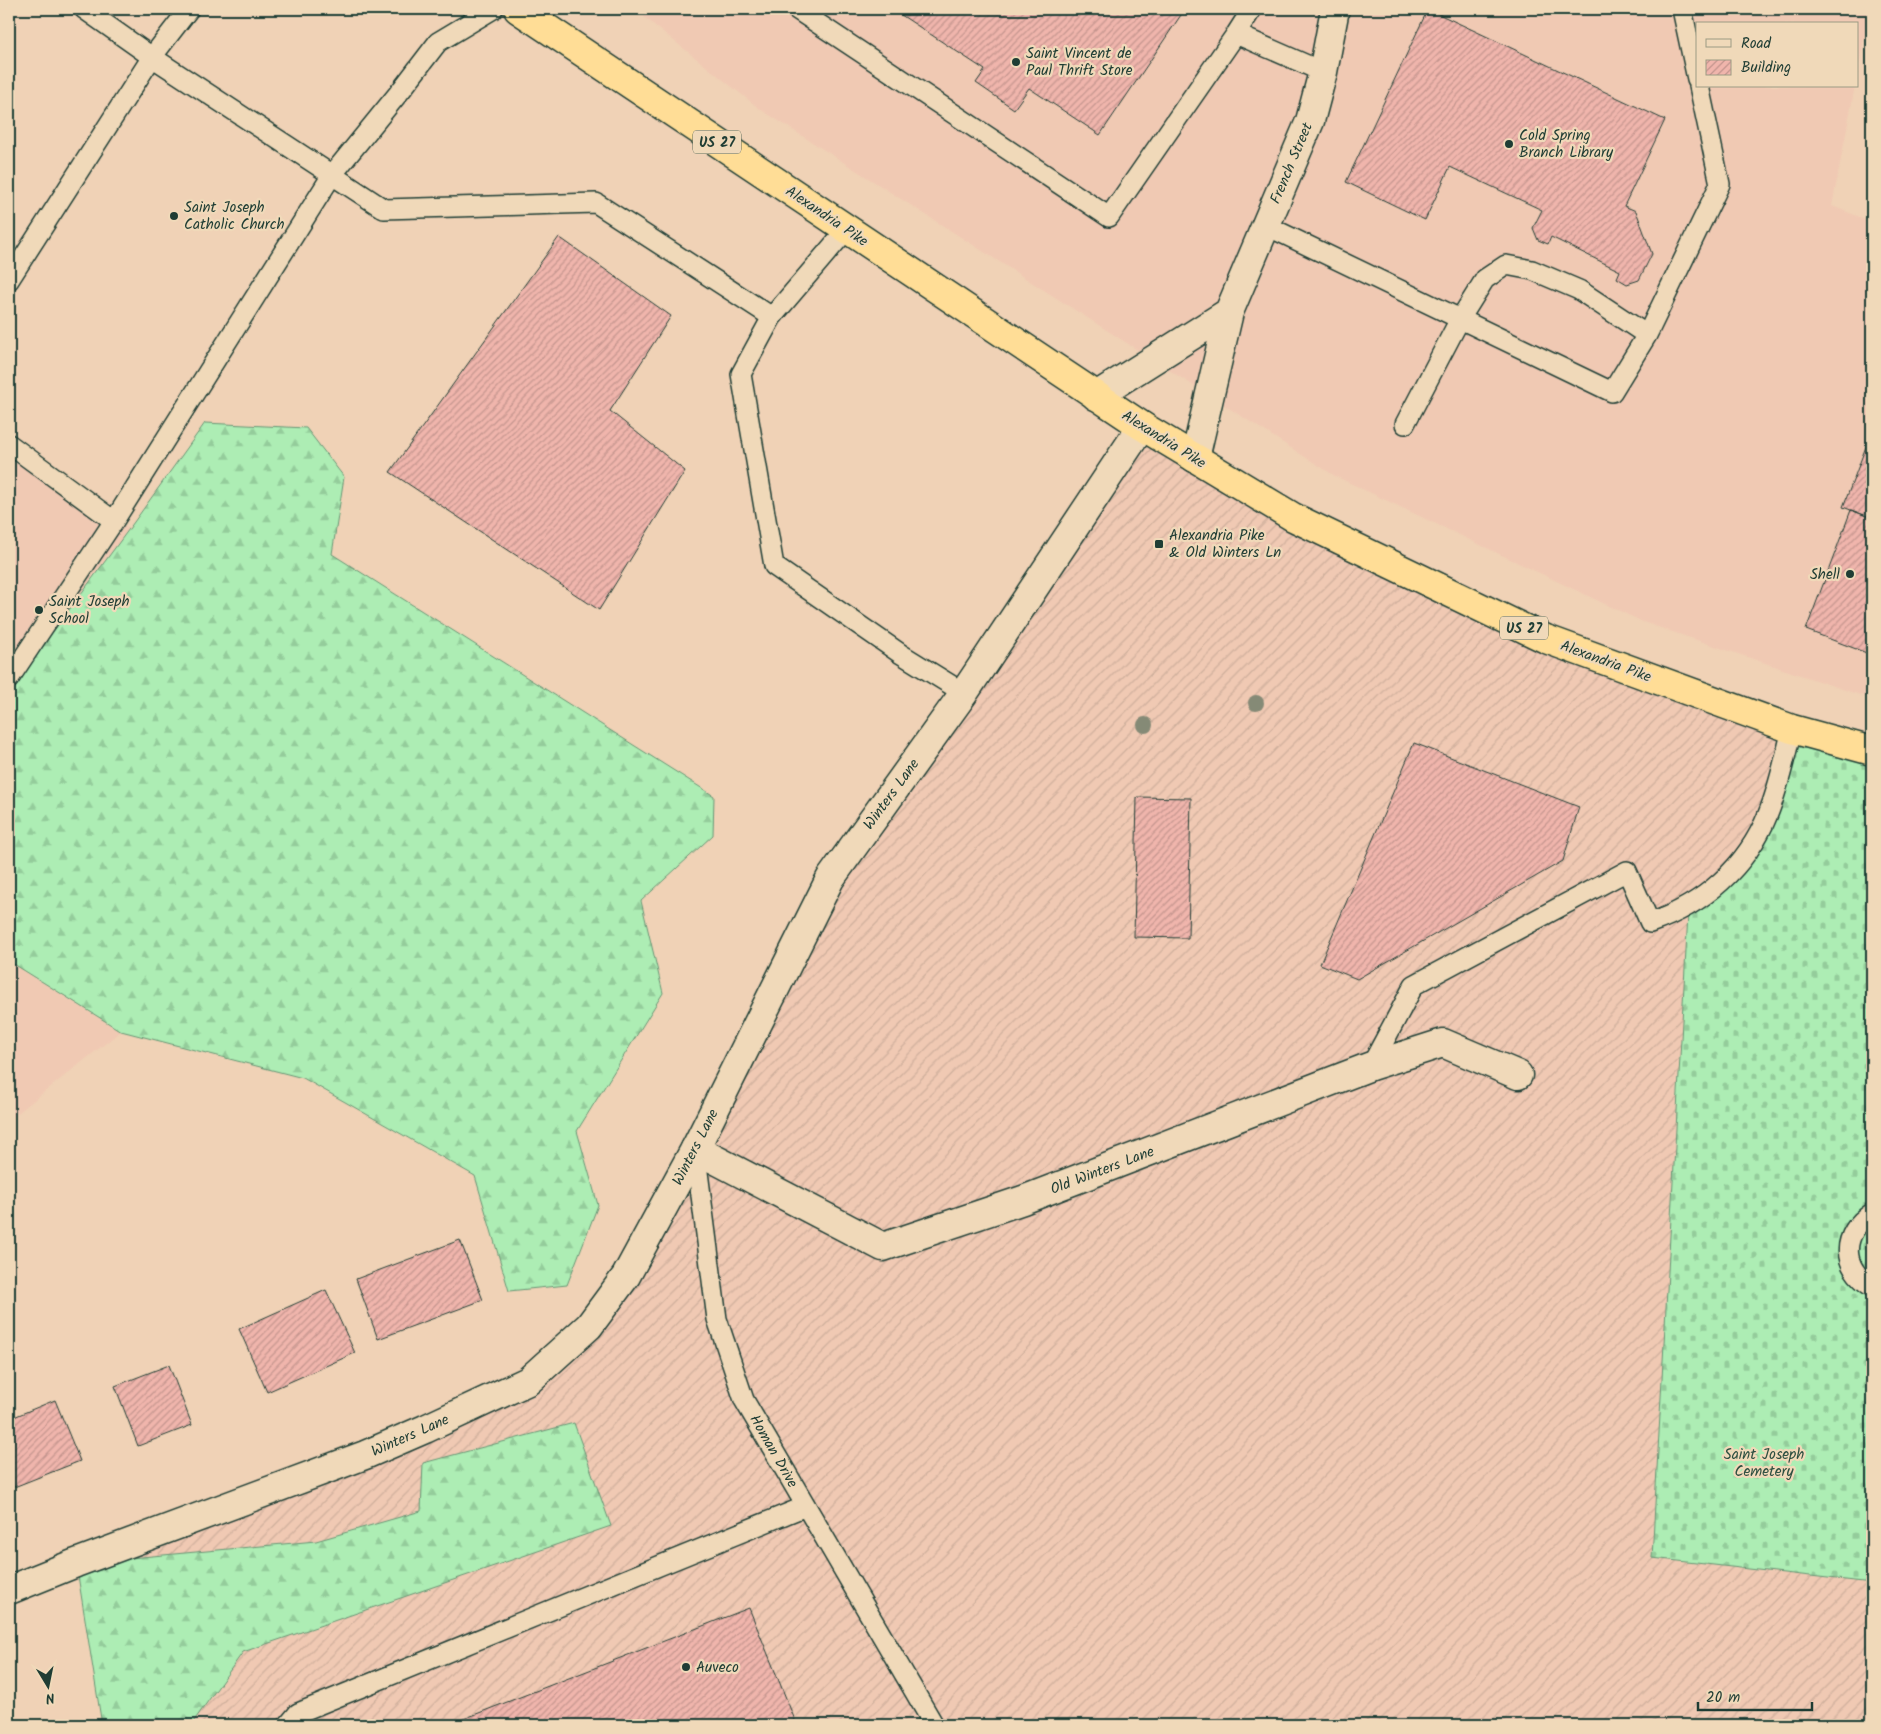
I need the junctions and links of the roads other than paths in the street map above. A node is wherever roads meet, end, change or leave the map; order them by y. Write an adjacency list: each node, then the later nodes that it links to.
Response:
1 (84, 9): 10 (lane)
2 (189, 9): 10 (lane)
3 (493, 9): 14 (lane)
4 (518, 9): 16 (highway, Alexandria Pike / US 27)
5 (796, 9): 9 (lane)
6 (1252, 9): 9 (lane)
7 (1335, 9): 11 (street, French Street)
8 (1682, 9): 12 (lane)
9 (1236, 34): 11 (lane)
10 (152, 57): 14 (lane); 17 (lane)
11 (1323, 72): 15 (street, French Street)
12 (1696, 74)
13 (1699, 88): 21 (lane)
14 (332, 175): 19 (lane); 27 (lane)
15 (1265, 226): 18 (street, French Street); 20 (lane)
16 (846, 229): 19 (lane); 22 (highway, Alexandria Pike / US 27)
17 (9, 280)
18 (1229, 312): 22 (street); 26 (street, French Street)
19 (772, 317): 29 (lane)
20 (1460, 319): 21 (lane); 21 (lane); 23 (lane)
21 (1647, 335)
22 (1096, 396): 24 (highway, Alexandria Pike / US 27)
23 (1405, 424)
24 (1142, 426): 26 (highway, Alexandria Pike / US 27); 29 (street, Winters Lane)
25 (9, 444): 27 (lane)
26 (1195, 458): 30 (highway, Alexandria Pike / US 27)
27 (114, 521): 28 (lane)
28 (9, 679)
29 (964, 693): 34 (street, Winters Lane)
30 (1792, 729): 31 (highway, Alexandria Pike / US 27); 32 (lane)
31 (1872, 751)
32 (1371, 1066): 33 (street, Old Winters Lane); 34 (street, Old Winters Lane)
33 (1518, 1075)
34 (695, 1149): 37 (lane, Homan Drive); 38 (street, Winters Lane)
35 (1872, 1213): 36 (lane)
36 (1872, 1287)
37 (806, 1506): 39 (lane); 40 (lane, Homan Drive)
38 (9, 1590)
39 (288, 1725)
40 (934, 1725)

